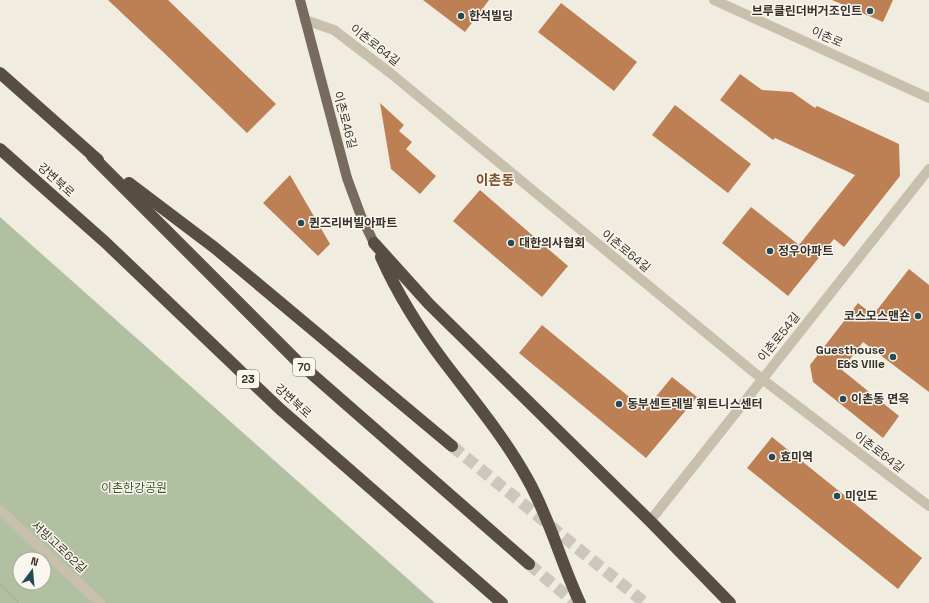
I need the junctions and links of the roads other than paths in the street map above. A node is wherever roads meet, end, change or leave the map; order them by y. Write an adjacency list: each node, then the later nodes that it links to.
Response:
1 (300, 0): 3 (main road, 이촌로46길)
2 (714, 0): 5 (street, 이촌로)
3 (305, 20): 9 (main road, 이촌로46길); 10 (street, 이촌로64길)
4 (0, 73): 7 (highway)
5 (929, 98)
6 (0, 149): 17 (highway, 강변북로 / 23)
7 (92, 156): 11 (highway); 15 (highway, 70)
8 (929, 169): 10 (street, 이촌로54길)
9 (374, 243): 14 (highway); 18 (highway)
10 (762, 379): 12 (street, 이촌로64길); 14 (street, 이촌로54길)
11 (452, 446)
12 (929, 506)
13 (0, 510): 16 (street, 서빙고로62길)
14 (650, 521): 19 (highway)
15 (529, 564)
16 (100, 603)
17 (502, 603)
18 (580, 603)
19 (730, 603)

